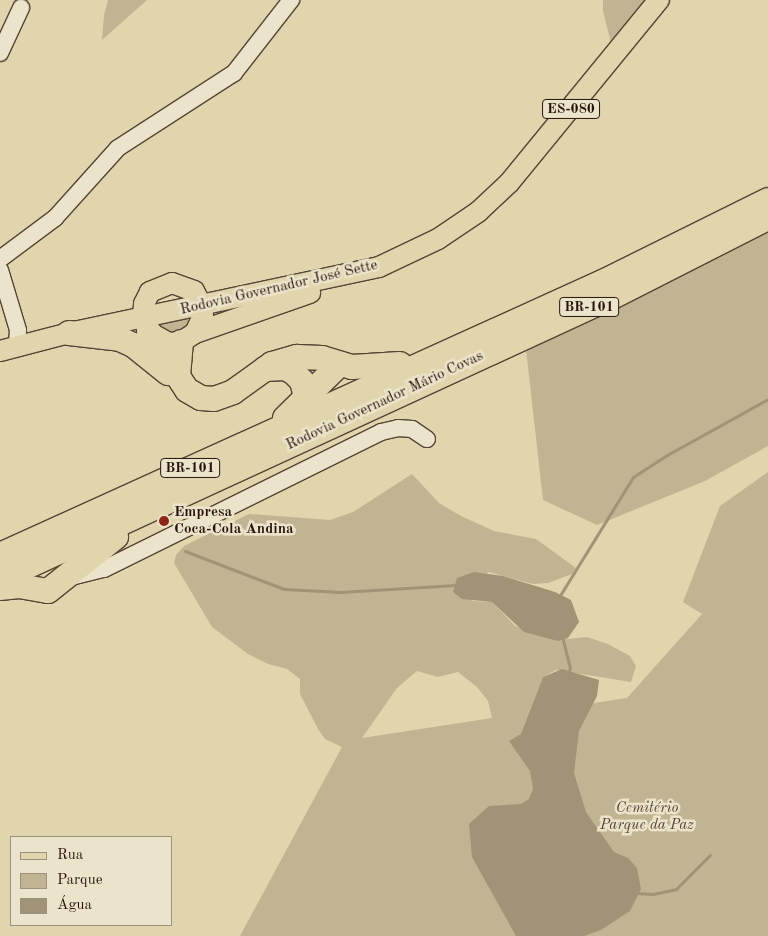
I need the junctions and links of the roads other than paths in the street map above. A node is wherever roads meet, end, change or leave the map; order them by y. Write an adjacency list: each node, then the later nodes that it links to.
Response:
1 (291, 0): 7 (street)
2 (659, 0): 9 (main road, Rodovia Governador José Sette / ES-080)
3 (21, 8): 4 (street)
4 (0, 53)
5 (768, 200): 15 (highway, Rodovia Governador Mário Covas / BR-101)
6 (768, 218): 23 (highway, Rodovia Governador Mário Covas / BR-101)
7 (0, 259)
8 (0, 270): 14 (street)
9 (334, 278): 10 (main road, Rodovia Governador José Sette / ES-080); 13 (main road)
10 (198, 299): 11 (main road, Rodovia Governador José Sette); 11 (main road); 13 (main road)
11 (145, 318): 12 (main road); 13 (main road); 18 (highway)
12 (69, 333): 14 (main road); 18 (highway)
13 (188, 338): 18 (highway)
14 (9, 348)
15 (431, 358): 16 (highway); 19 (highway, Rodovia Governador Mário Covas / BR-101)
16 (346, 366): 17 (highway); 19 (highway); 20 (highway)
17 (265, 369): 18 (highway); 20 (highway)
18 (181, 380)
19 (368, 386): 21 (highway, Rodovia Governador Mário Covas / BR-101); 23 (highway)
20 (306, 397): 21 (highway)
21 (275, 429): 25 (highway, Rodovia Governador Mário Covas / BR-101)
22 (427, 439): 27 (street)
23 (241, 468): 24 (highway, Rodovia Governador Mário Covas / BR-101)
24 (160, 506): 27 (highway); 29 (highway, Rodovia Governador Mário Covas / BR-101)
25 (43, 536): 26 (highway, Rodovia Governador Mário Covas / BR-101); 29 (highway)
26 (0, 555)
27 (98, 562): 29 (highway)
28 (0, 579): 29 (highway, Rodovia Governador Mário Covas / BR-101)
29 (28, 579): 30 (highway)
30 (0, 588)

